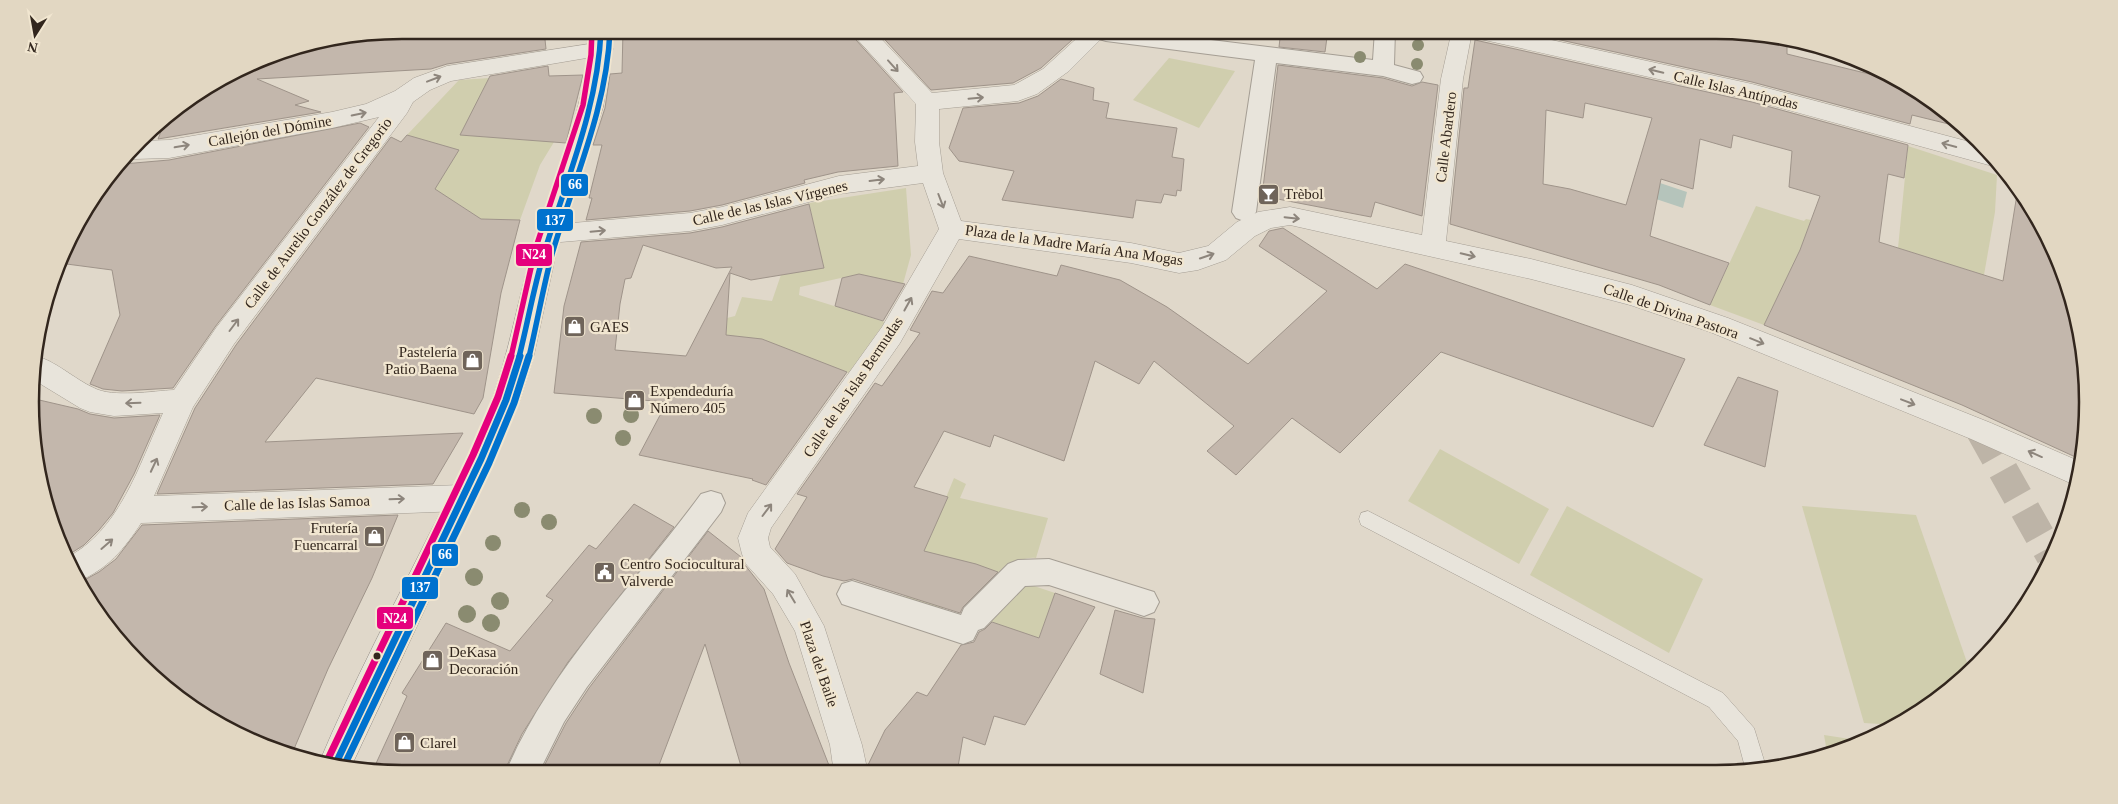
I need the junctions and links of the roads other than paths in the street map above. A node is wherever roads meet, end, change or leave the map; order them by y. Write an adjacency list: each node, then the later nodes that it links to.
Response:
1 (868, 39): 12 (street, one-way to 12)
2 (1094, 39): 12 (street, one-way to 2)
3 (1153, 39): 8 (street)
4 (1385, 39): 9 (street)
5 (1460, 39): 19 (street, Calle Abardero)
6 (1514, 39): 14 (street, Calle Islas Antípodas, one-way to 6)
7 (601, 40): 11 (street, Calle de Aurelio González de Gregorio, one-way to 7); 18 (street)
8 (1266, 55): 9 (street); 16 (street)
9 (1383, 69): 10 (street)
10 (1412, 78)
11 (403, 97): 13 (street, Callejón del Dómine, one-way to 11); 21 (street, Calle de Aurelio González de Gregorio, one-way to 11)
12 (927, 102): 15 (street)
13 (140, 150)
14 (1982, 154)
15 (931, 173): 17 (street, one-way to 17); 18 (street, Calle de las Islas Vírgenes, one-way to 15)
16 (1245, 221): 17 (street, Plaza de la Madre María Ana Mogas, one-way to 16); 19 (street, Calle de Divina Pastora, one-way to 19)
17 (952, 229): 27 (street, Calle de las Islas Bermudas, one-way to 17)
18 (549, 234): 23 (street)
19 (1433, 247): 22 (street, Calle de Divina Pastora)
20 (41, 370): 21 (street, one-way to 20)
21 (182, 401): 25 (street, Calle de Aurelio González de Gregorio, one-way to 21)
22 (2072, 471)
23 (461, 498): 25 (street, Calle de las Islas Samoa, one-way to 23); 31 (street)
24 (710, 503): 33 (street)
25 (133, 510): 28 (street, Calle de Aurelio González de Gregorio, one-way to 25)
26 (1368, 519): 32 (lane)
27 (757, 554): 34 (street, Plaza del Baile, one-way to 27)
28 (78, 567)
29 (852, 594): 30 (street)
30 (1144, 602)
31 (338, 759)
32 (1754, 763)
33 (526, 765)
34 (850, 765)

